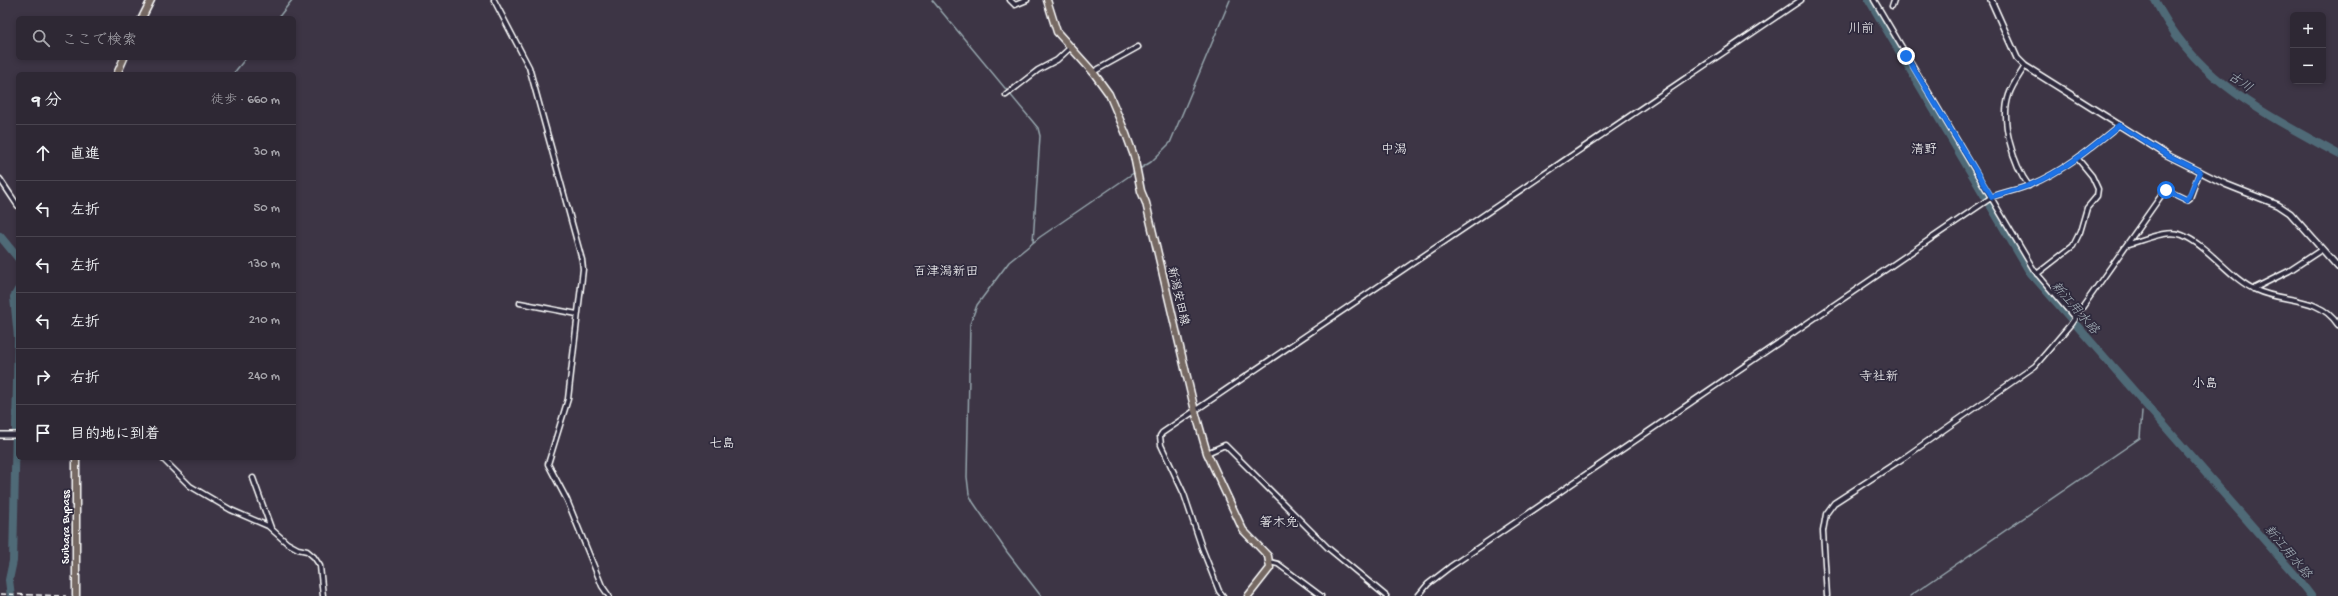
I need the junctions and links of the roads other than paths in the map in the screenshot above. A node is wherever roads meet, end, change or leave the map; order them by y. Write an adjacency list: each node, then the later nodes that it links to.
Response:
1 (150, 0): 11 (main road)
2 (494, 0): 32 (street)
3 (1010, 0): 4 (street)
4 (1027, 0)
5 (1046, 0): 12 (main road, 新潟安田線)
6 (1801, 0): 35 (street)
7 (1874, 0): 24 (street)
8 (1894, 0): 10 (street)
9 (1991, 0): 15 (street)
10 (1892, 6)
11 (143, 16)
12 (1071, 47): 17 (main road, 新潟安田線); 18 (street)
13 (1138, 47): 17 (street)
14 (123, 60): 16 (main road)
15 (2025, 66): 19 (street); 23 (street)
16 (118, 72)
17 (1093, 72): 35 (main road, 新潟安田線)
18 (1008, 94)
19 (2119, 125): 20 (street); 21 (street)
20 (2078, 159): 23 (street); 29 (street)
21 (2200, 171): 26 (street); 27 (street)
22 (0, 179): 25 (street)
23 (2029, 186): 24 (street)
24 (1991, 198): 29 (street); 51 (street)
25 (16, 203)
26 (2128, 244): 30 (street); 33 (street)
27 (2321, 250): 28 (street); 30 (street)
28 (2338, 268)
29 (2037, 274): 33 (street)
30 (2253, 288): 34 (street)
31 (520, 303): 32 (street)
32 (577, 314): 46 (street)
33 (2074, 318): 52 (street)
34 (2338, 325)
35 (1195, 411): 38 (main road, 新潟安田線); 47 (street)
36 (0, 435): 37 (street)
37 (16, 435)
38 (1207, 452): 43 (main road, 新潟安田線); 50 (street)
39 (76, 460): 44 (main road, Suibara Bypass)
40 (164, 460): 42 (street)
41 (253, 478): 42 (street)
42 (271, 528): 45 (street)
43 (1270, 562): 48 (main road); 49 (street)
44 (76, 596)
45 (323, 596)
46 (609, 596)
47 (1223, 596)
48 (1248, 596)
49 (1321, 596)
50 (1386, 596)
51 (1418, 596)
52 (1827, 596)

